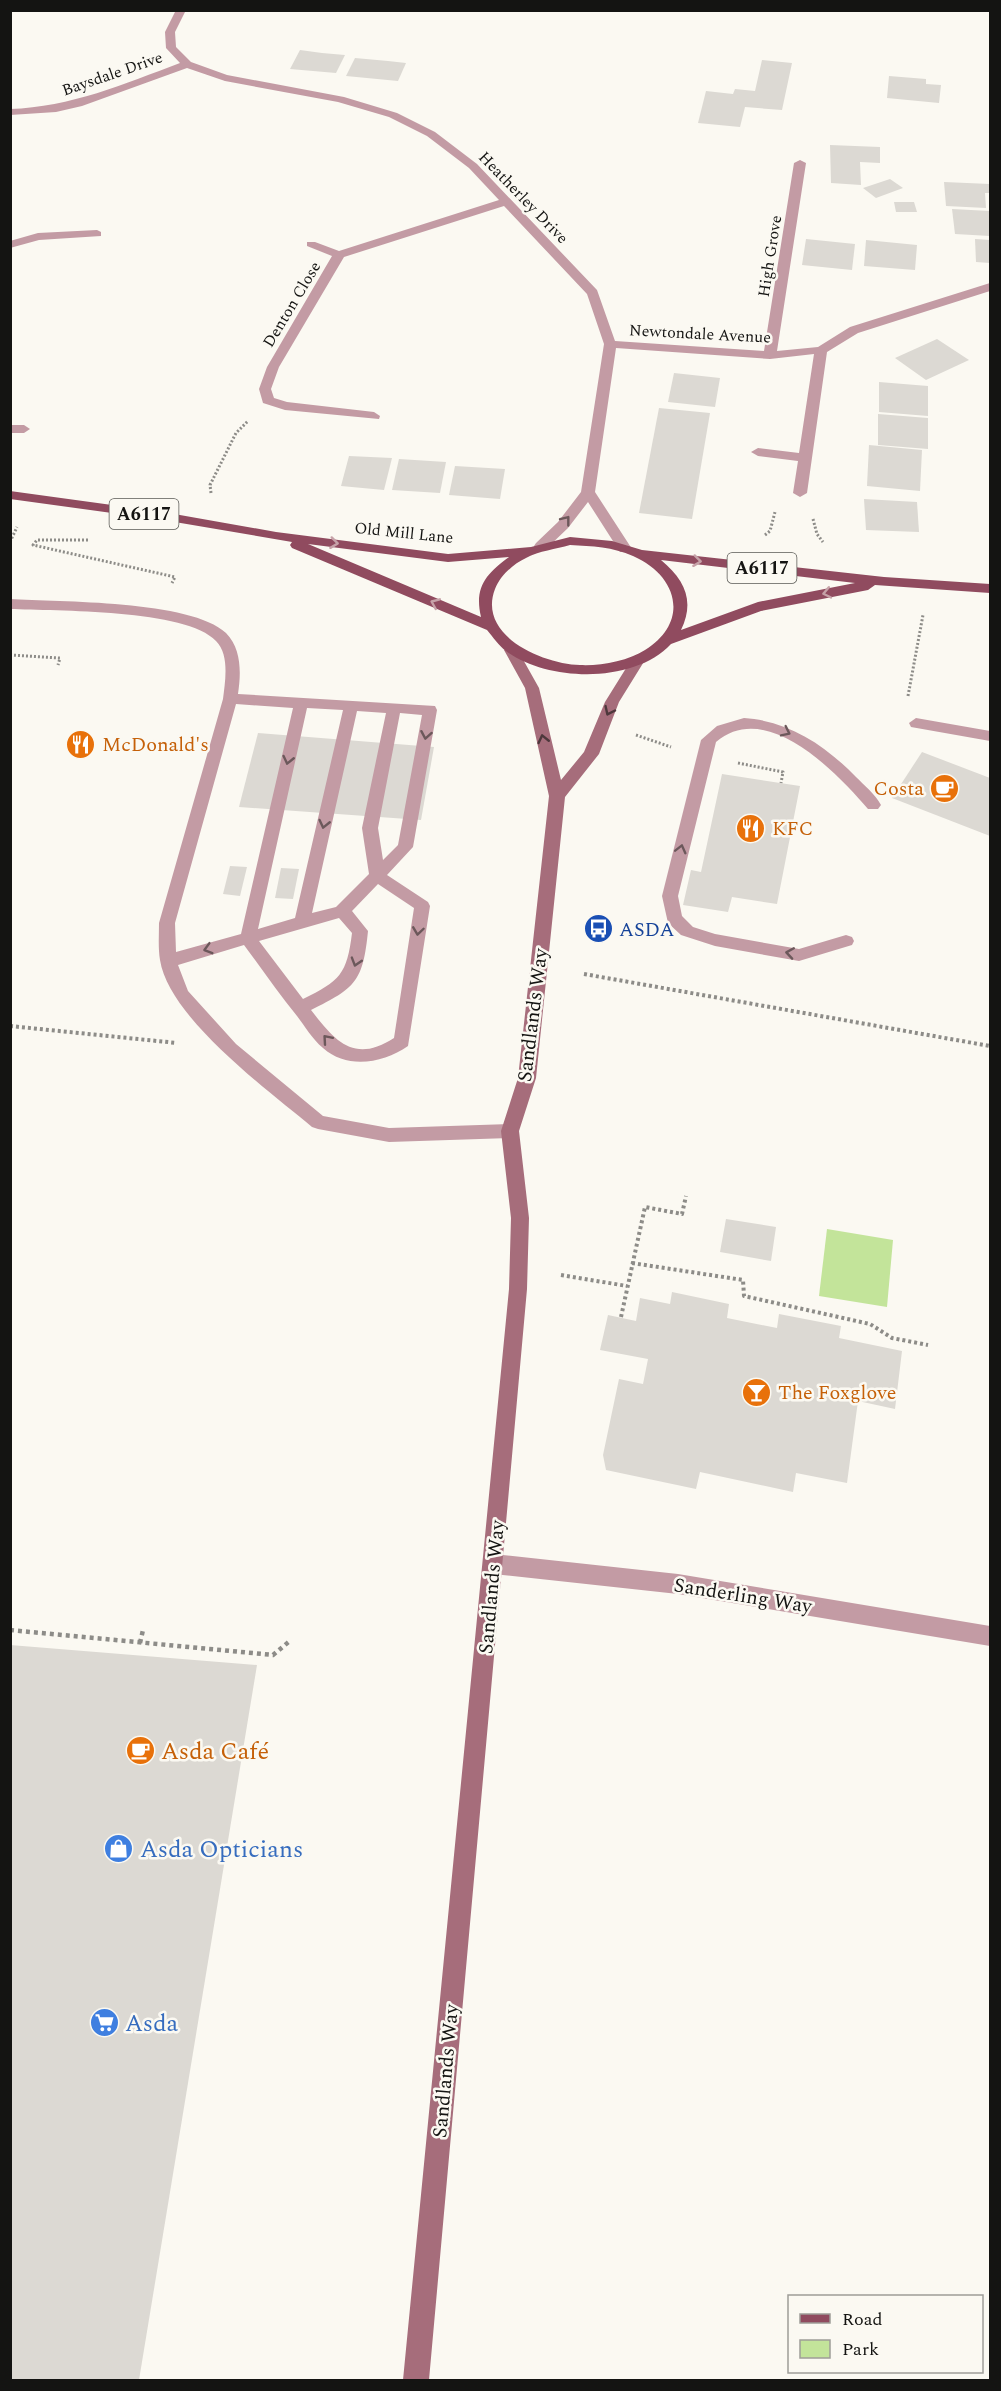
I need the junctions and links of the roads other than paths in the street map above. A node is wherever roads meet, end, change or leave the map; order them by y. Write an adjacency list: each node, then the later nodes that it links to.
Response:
1 (182, 10): 2 (street)
2 (187, 64): 3 (street, Baysdale Drive); 5 (street, Heatherley Drive)
3 (10, 112)
4 (801, 163): 13 (street, High Grove)
5 (507, 201): 9 (street, Denton Close); 11 (street, Heatherley Drive)
6 (97, 234): 8 (street)
7 (311, 244): 9 (street)
8 (10, 245)
9 (339, 255): 14 (street, Denton Close)
10 (990, 287): 12 (street, Newtondale Avenue)
11 (610, 344): 13 (street, Newtondale Avenue); 17 (street, Heatherley Drive)
12 (821, 350): 13 (street, Newtondale Avenue); 16 (street)
13 (770, 355)
14 (374, 416)
15 (758, 452): 16 (street)
16 (805, 458): 19 (street)
17 (588, 492): 21 (street, Heatherley Drive, one-way to 17); 22 (street)
18 (10, 495): 20 (main road, Old Mill Lane / A6117)
19 (799, 496)
20 (276, 536): 21 (main road, Old Mill Lane / A6117, one-way to 21); 27 (main road, Old Mill Lane / A6117, one-way to 20)
21 (534, 549): 22 (main road, Old Mill Lane / A6117); 27 (main road, Old Mill Lane / A6117)
22 (625, 549): 23 (main road, Old Mill Lane / A6117)
23 (639, 553): 24 (main road, Old Mill Lane / A6117, one-way to 24); 28 (main road, Old Mill Lane / A6117)
24 (884, 582): 25 (main road, Old Mill Lane / A6117); 28 (main road, Old Mill Lane / A6117, one-way to 28)
25 (990, 590)
26 (10, 604): 31 (street)
27 (489, 626): 29 (main road, Old Mill Lane / A6117)
28 (667, 640): 30 (main road, Old Mill Lane / A6117)
29 (511, 650): 30 (main road, Old Mill Lane / A6117); 37 (street, one-way to 29)
30 (638, 660): 37 (street, one-way to 37)
31 (230, 699): 32 (street); 44 (street)
32 (301, 703): 33 (street); 42 (street, one-way to 42)
33 (351, 706): 34 (street); 41 (street, one-way to 41)
34 (394, 708): 39 (street); 39 (street, one-way to 39)
35 (916, 723): 36 (street)
36 (990, 736)
37 (557, 796): 46 (street, Sandlands Way)
38 (873, 805): 43 (street, one-way to 38)
39 (377, 876): 40 (street); 45 (street, one-way to 45)
40 (342, 911): 41 (street); 45 (street, one-way to 45)
41 (302, 923): 42 (street)
42 (248, 938): 44 (street, one-way to 44); 45 (street)
43 (846, 941)
44 (168, 961): 46 (street)
45 (300, 1008)
46 (510, 1131): 47 (street, Sandlands Way)
47 (493, 1564): 48 (street, Sanderling Way); 49 (street, Sandlands Way)
48 (990, 1636)
49 (416, 2380)

